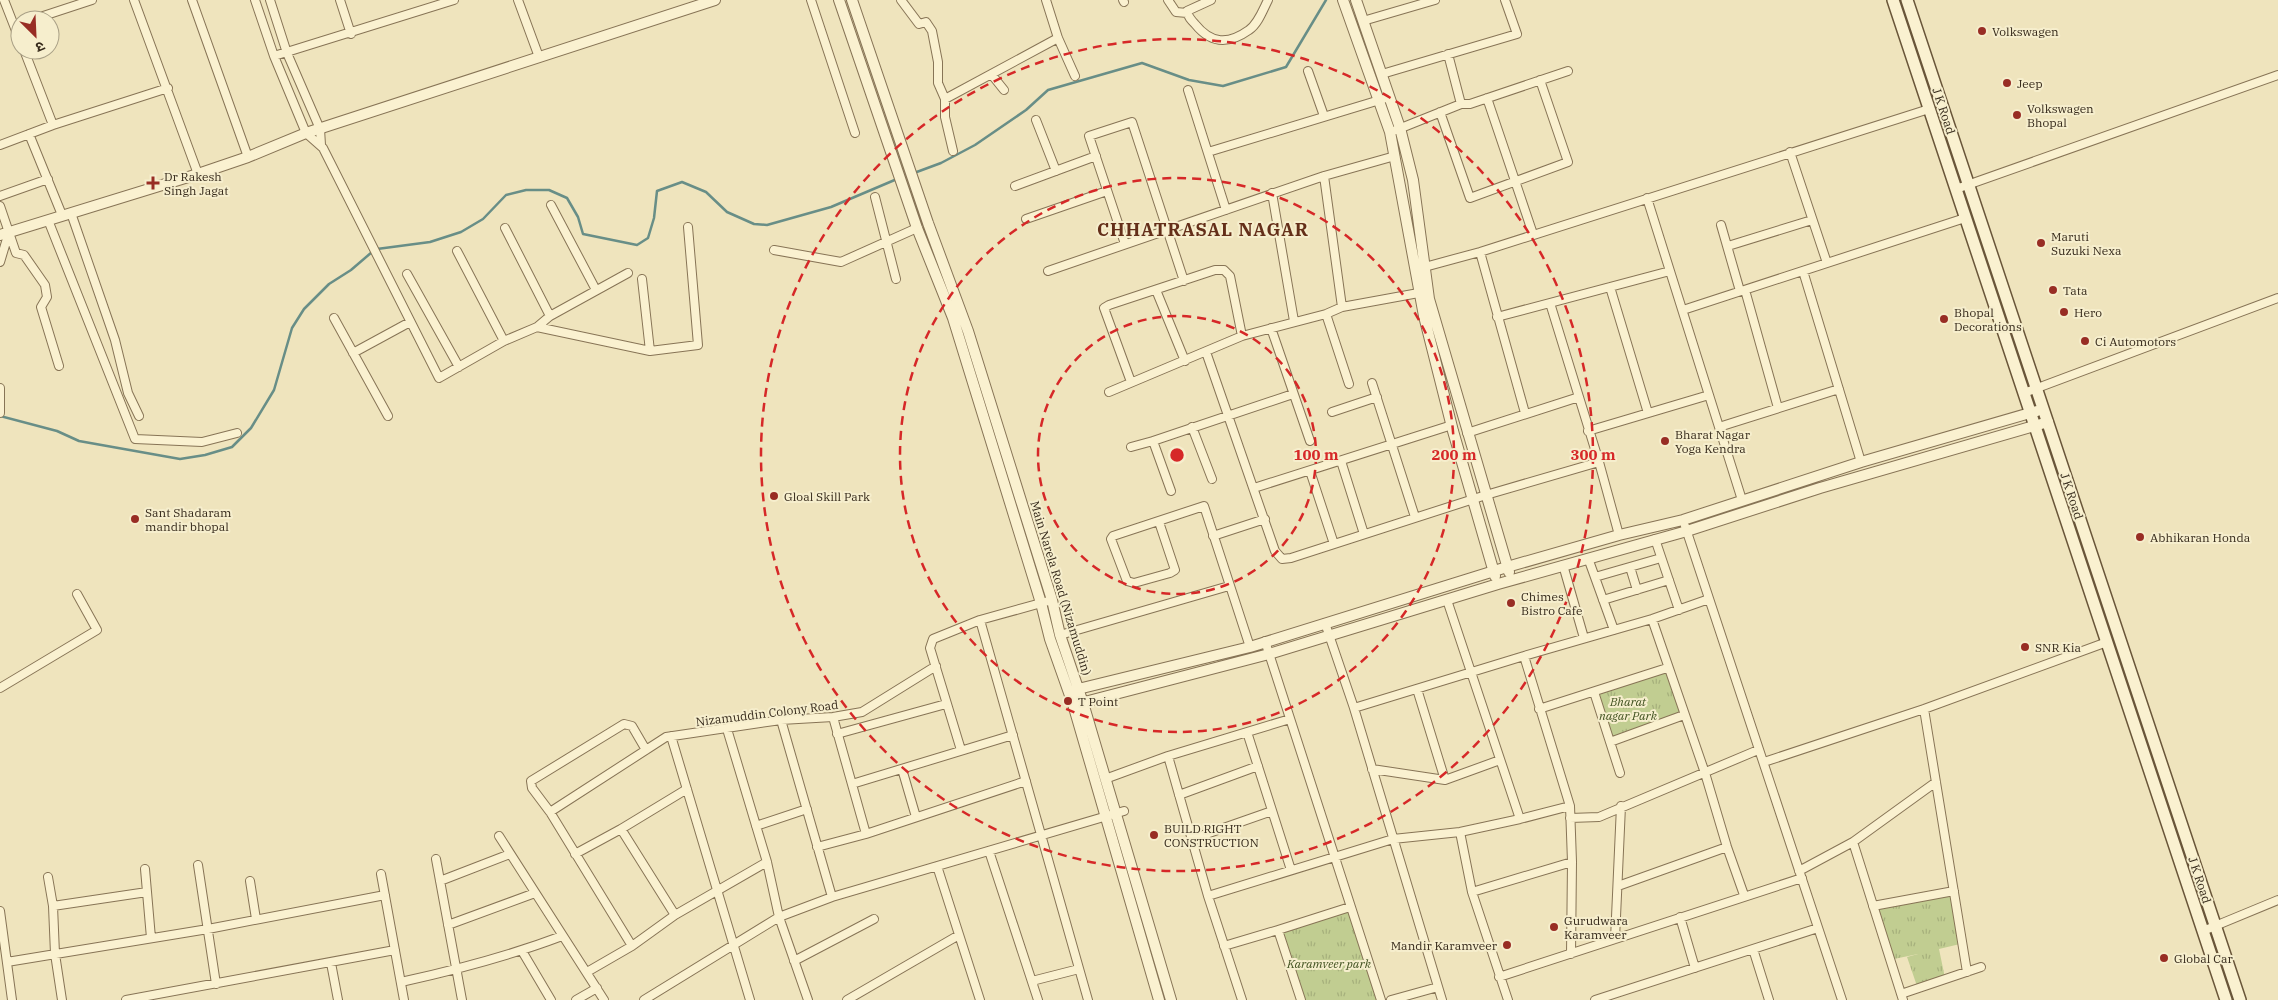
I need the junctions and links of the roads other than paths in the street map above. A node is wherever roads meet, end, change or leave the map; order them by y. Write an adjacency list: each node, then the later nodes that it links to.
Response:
1 (4, 0): 26 (street)
2 (92, 0): 25 (street)
3 (134, 0): 43 (street)
4 (192, 0): 67 (street)
5 (255, 0): 33 (street)
6 (270, 0): 31 (street)
7 (340, 0): 29 (street)
8 (454, 0): 29 (street)
9 (518, 0): 34 (street)
10 (715, 0): 34 (street)
11 (811, 0): 58 (street)
12 (839, 0): 92 (street, Main Narela Road (Nizamuddin))
13 (852, 0): 207 (street, Main Narela Road (Nizamuddin))
14 (901, 0): 47 (street)
15 (1046, 0): 30 (street)
16 (1168, 0): 27 (street)
17 (1211, 0): 27 (street)
18 (1268, 0): 27 (street)
19 (1435, 0): 28 (street)
20 (1505, 0): 32 (street)
21 (1893, 0): 50 (main road, J K Road)
22 (1907, 0): 73 (main road, J K Road)
23 (1345, 4): 48 (street)
24 (1357, 5): 28 (street)
25 (60, 10)
26 (10, 12)
27 (1187, 13)
28 (1363, 22): 38 (street)
29 (351, 34): 31 (street)
30 (1058, 38): 39 (street); 41 (street)
31 (287, 53): 33 (street); 55 (street)
32 (1448, 54): 38 (street); 49 (street)
33 (274, 56): 57 (street)
34 (539, 57): 55 (street)
35 (28, 60): 54 (street)
36 (1308, 71): 52 (street)
37 (1568, 71): 42 (street)
38 (1382, 74): 48 (street)
39 (992, 75): 44 (street); 47 (street)
40 (2278, 75): 73 (street)
41 (1075, 76)
42 (1540, 80): 46 (street); 72 (street)
43 (168, 88): 54 (street); 69 (street)
44 (1004, 90)
45 (1188, 90): 63 (street)
46 (1487, 98): 49 (street); 72 (street)
47 (946, 99): 62 (street)
48 (1385, 99): 52 (street); 56 (street)
49 (1460, 104): 51 (street)
50 (1929, 109): 64 (street); 75 (main road, J K Road)
51 (1440, 112): 56 (street); 72 (street)
52 (1324, 116): 63 (street)
53 (1036, 120): 68 (street)
54 (53, 125): 59 (street)
55 (320, 129): 57 (street); 61 (street)
56 (1395, 130): 66 (street); 104 (street)
57 (306, 133): 61 (street); 67 (street)
58 (855, 133)
59 (29, 134): 60 (street); 71 (street)
60 (0, 145)
61 (321, 145): 128 (street)
62 (953, 151)
63 (1208, 152): 83 (street)
64 (1790, 152): 80 (street); 88 (street)
65 (1096, 156): 68 (street); 76 (street); 93 (street)
66 (1396, 156): 70 (street); 105 (street)
67 (248, 157): 69 (street)
68 (1056, 171): 74 (street)
69 (198, 174): 84 (street)
70 (1324, 176): 77 (street); 121 (street)
71 (48, 179): 78 (street); 84 (street)
72 (1515, 180): 95 (street)
73 (1969, 184): 75 (street); 143 (main road, J K Road)
74 (1015, 186)
75 (1956, 189): 85 (main road, J K Road)
76 (1108, 191): 86 (street); 97 (street)
77 (1272, 193): 83 (street); 127 (street)
78 (0, 196)
79 (875, 196): 96 (street)
80 (1647, 198): 95 (street); 107 (street)
81 (551, 205): 115 (street)
82 (0, 206): 94 (street)
83 (1226, 210): 93 (street)
84 (66, 214): 87 (street); 159 (street)
85 (1965, 218): 103 (street); 146 (main road, J K Road)
86 (1026, 219)
87 (48, 220): 94 (street); 167 (street)
88 (1812, 220): 98 (street); 103 (street)
89 (1722, 225): 98 (street)
90 (688, 227): 133 (street)
91 (505, 228): 124 (street)
92 (917, 228): 96 (street); 210 (street, Main Narela Road (Nizamuddin))
93 (1169, 230): 97 (street); 113 (street)
94 (4, 233): 102 (street); 137 (street)
95 (1533, 234): 101 (street)
96 (886, 241): 99 (street); 112 (street)
97 (1125, 244): 106 (street)
98 (1728, 246): 117 (street)
99 (774, 250)
100 (457, 252): 132 (street)
101 (1480, 252): 104 (street); 125 (street)
102 (0, 262)
103 (1827, 263): 108 (street)
104 (1426, 267): 105 (street); 118 (street)
105 (1415, 270): 118 (street)
106 (1048, 271)
107 (1670, 271): 114 (street); 122 (street)
108 (1803, 271): 117 (street); 144 (street)
109 (628, 273): 115 (street)
110 (407, 274): 138 (street)
111 (642, 279): 133 (street)
112 (896, 279)
113 (1184, 281): 116 (street); 131 (street)
114 (1610, 287): 120 (street); 157 (street)
115 (596, 290): 124 (street)
116 (1156, 290): 136 (street); 139 (street)
117 (1742, 290): 122 (street); 151 (street)
118 (1423, 292): 121 (street); 162 (street); 168 (street)
119 (2278, 298): 143 (street)
120 (1550, 303): 125 (street); 150 (street)
121 (1342, 307): 123 (street)
122 (1682, 310): 148 (street)
123 (1326, 314): 127 (street); 141 (street)
124 (550, 316): 129 (street)
125 (1497, 317): 155 (street)
126 (334, 318): 135 (street)
127 (1294, 321): 130 (street)
128 (410, 322): 135 (street); 138 (street)
129 (537, 327): 132 (street); 133 (street)
130 (1272, 328): 131 (street); 147 (street)
131 (1242, 336): 134 (street)
132 (504, 341): 138 (street)
133 (650, 351)
134 (1206, 352): 136 (street); 156 (street)
135 (353, 353): 160 (street)
136 (1185, 360): 139 (street)
137 (59, 366)
138 (459, 367)
139 (1131, 382): 145 (street)
140 (1372, 383): 149 (street)
141 (1349, 384)
142 (0, 388): 154 (street)
143 (2036, 388): 146 (street); 152 (main road, J K Road)
144 (1839, 389): 151 (street); 175 (street)
145 (1109, 392)
146 (2024, 393): 158 (main road, J K Road)
147 (1293, 394): 156 (street); 170 (street)
148 (1709, 395): 157 (street); 164 (street)
149 (1377, 397): 153 (street); 171 (street)
150 (1579, 397): 155 (street); 166 (street)
151 (1778, 408): 164 (street)
152 (2044, 409): 158 (street); 161 (main road, J K Road)
153 (1332, 412)
154 (0, 413)
155 (1525, 413): 168 (street)
156 (1228, 414): 163 (street); 178 (street)
157 (1648, 414): 166 (street)
158 (2030, 414): 165 (main road, J K Road); 175 (street)
159 (139, 416)
160 (388, 416)
161 (2048, 422): 165 (street); 215 (main road, J K Road)
162 (1452, 425): 171 (street); 181 (street)
163 (1192, 427): 169 (street); 177 (street)
164 (1719, 427): 182 (street)
165 (2035, 427): 187 (street); 220 (main road, J K Road)
166 (1588, 431): 174 (street)
167 (237, 433)
168 (1467, 433): 180 (street)
169 (1153, 441): 172 (street); 179 (street)
170 (1310, 441)
171 (1392, 444): 173 (street); 183 (street)
172 (1131, 447)
173 (1341, 461): 176 (street); 188 (street)
174 (1599, 462): 180 (street); 189 (street)
175 (1862, 462): 182 (street)
176 (1310, 471): 178 (street); 192 (street)
177 (1212, 479)
178 (1254, 488): 184 (street)
179 (1171, 491)
180 (1486, 495): 181 (street); 196 (street)
181 (1472, 500): 183 (street); 198 (street)
182 (1742, 500): 185 (street)
183 (1415, 517): 188 (street)
184 (1265, 519): 190 (street); 192 (street)
185 (1683, 520): 187 (street); 189 (street)
186 (1159, 522): 186 (street); 190 (street)
187 (1687, 531): 191 (street); 206 (street)
188 (1364, 534): 192 (street)
189 (1619, 535): 196 (street)
190 (1213, 536): 203 (street)
191 (1655, 539): 193 (street); 194 (street)
192 (1334, 544)
193 (1588, 558): 195 (street); 199 (street)
194 (1661, 558): 197 (street); 201 (street)
195 (1563, 565): 200 (street); 219 (street)
196 (1507, 567): 198 (street); 200 (street)
197 (1630, 567): 199 (street); 204 (street)
198 (1493, 572): 202 (street); 214 (street)
199 (1595, 577): 209 (street)
200 (1511, 580): 202 (street)
201 (1669, 580): 204 (street); 211 (street)
202 (1498, 584): 208 (street)
203 (1229, 586): 217 (street); 222 (street)
204 (1637, 590): 209 (street)
205 (77, 594): 228 (street)
206 (1709, 599): 211 (street); 249 (street)
207 (1052, 600): 210 (street); 217 (street, Main Narela Road (Nizamuddin))
208 (1447, 600): 218 (street); 227 (street)
209 (1603, 600): 216 (street)
210 (1041, 603): 213 (street); 230 (street, Main Narela Road (Nizamuddin))
211 (1679, 610): 212 (street)
212 (1652, 619): 216 (street); 226 (street)
213 (980, 620): 225 (street); 244 (street)
214 (1325, 623): 218 (street); 221 (street)
215 (2116, 628): 220 (main road); 323 (main road, J K Road)
216 (1614, 630): 219 (street)
217 (1060, 635): 230 (street, Main Narela Road (Nizamuddin))
218 (1330, 636): 223 (street); 234 (street)
219 (1584, 638): 224 (street)
220 (2105, 638): 236 (street); 327 (main road, J K Road)
221 (1265, 641): 222 (street); 223 (street)
222 (1250, 647): 230 (street)
223 (1269, 654): 233 (street); 239 (street)
224 (1524, 656): 227 (street); 235 (street)
225 (936, 666): 232 (street); 238 (street, Nizamuddin Colony Road)
226 (1667, 668): 231 (street); 237 (street)
227 (1470, 672): 229 (street); 251 (street)
228 (0, 688)
229 (1417, 688): 234 (street); 259 (street)
230 (1073, 690): 233 (street, Main Narela Road (Nizamuddin))
231 (1594, 692): 235 (street); 246 (street)
232 (946, 704): 243 (street); 248 (street)
233 (1078, 704): 258 (street, Main Narela Road (Nizamuddin)); 272 (street, Main Narela Road (Nizamuddin))
234 (1354, 708): 255 (street)
235 (1540, 709): 265 (street)
236 (1924, 709): 252 (street); 261 (street)
237 (1684, 715): 246 (street); 256 (street)
238 (833, 718): 240 (street, Nizamuddin Colony Road); 243 (street)
239 (1290, 719): 242 (street); 289 (street)
240 (782, 720): 241 (street, Nizamuddin Colony Road); 267 (street)
241 (727, 729): 245 (street, Nizamuddin Colony Road); 275 (street)
242 (1247, 732): 250 (street); 253 (street)
243 (838, 734): 262 (street)
244 (1013, 735): 248 (street); 260 (street)
245 (671, 736): 247 (street, Nizamuddin Colony Road); 263 (street)
246 (1610, 742): 257 (street)
247 (646, 750): 269 (street, Nizamuddin Colony Road); 269 (street)
248 (961, 750): 254 (street)
249 (1758, 750): 252 (street); 256 (street)
250 (1168, 756): 258 (street); 264 (street)
251 (1500, 760): 259 (street); 274 (street)
252 (1764, 762): 298 (street)
253 (1258, 766): 264 (street); 268 (street)
254 (902, 769): 262 (street); 271 (street)
255 (1372, 769): 259 (street); 282 (street)
256 (1705, 772): 266 (street); 285 (street)
257 (1620, 773)
258 (1105, 779): 270 (street, Main Narela Road (Nizamuddin))
259 (1445, 780)
260 (1026, 781): 271 (street); 279 (street)
261 (1936, 782): 283 (street); 303 (street)
262 (852, 784): 278 (street)
263 (687, 789): 276 (street); 305 (street)
264 (1180, 795): 281 (street)
265 (1570, 806): 273 (street); 274 (street)
266 (1621, 806): 273 (street); 302 (street)
267 (806, 809): 275 (street); 284 (street)
268 (1272, 811): 281 (street); 296 (street)
269 (550, 812): 288 (street)
270 (1120, 812): 272 (street); 374 (street, Main Narela Road (Nizamuddin))
271 (916, 817): 278 (street)
272 (1105, 817): 279 (street); 373 (street, Main Narela Road (Nizamuddin))
273 (1570, 818): 292 (street)
274 (1520, 820): 277 (street)
275 (756, 826): 291 (street)
276 (621, 829): 288 (street); 317 (street)
277 (1460, 832): 282 (street); 306 (street)
278 (866, 834): 284 (street)
279 (1042, 835): 286 (street); 345 (street)
280 (499, 836): 287 (street)
281 (1192, 839): 310 (street)
282 (1393, 839): 289 (street); 353 (street)
283 (1853, 842): 298 (street); 314 (street)
284 (818, 847): 311 (street)
285 (1727, 847): 302 (street); 309 (street)
286 (988, 851): 294 (street); 350 (street)
287 (510, 854): 301 (street); 307 (street)
288 (575, 854): 332 (street)
289 (1333, 857): 296 (street); 315 (street)
290 (436, 859): 301 (street)
291 (767, 862): 305 (street); 318 (street)
292 (1572, 862): 306 (street); 339 (street)
293 (198, 865): 325 (street)
294 (937, 866): 311 (street); 328 (street)
295 (145, 868): 304 (street)
296 (1292, 870): 310 (street)
297 (381, 874): 308 (street)
298 (1800, 875): 309 (street); 324 (street)
299 (48, 877): 313 (street)
300 (250, 881): 320 (street)
301 (440, 881): 322 (street)
302 (1618, 886): 331 (street)
303 (1954, 891): 314 (street); 348 (street)
304 (147, 892): 313 (street); 330 (street)
305 (716, 892): 317 (street); 333 (street)
306 (1472, 892): 349 (street)
307 (534, 893): 322 (street); 329 (street)
308 (385, 895): 320 (street); 336 (street)
309 (1744, 895): 319 (street)
310 (1208, 896): 334 (street)
311 (832, 897): 318 (street)
312 (2278, 900): 323 (street)
313 (53, 906): 338 (street)
314 (1873, 906): 355 (street)
315 (1350, 907): 326 (street); 377 (street)
316 (0, 911): 341 (street)
317 (675, 915): 332 (street)
318 (779, 917): 333 (street); 340 (street)
319 (1680, 917): 331 (street); 344 (street)
320 (256, 919): 325 (street)
321 (874, 919): 340 (street)
322 (448, 925): 346 (street)
323 (2215, 925): 327 (street); 385 (main road, J K Road)
324 (1818, 928): 335 (street); 383 (street)
325 (208, 929): 330 (street); 352 (street)
326 (1278, 930): 334 (street); 376 (street)
327 (2202, 931): 384 (main road, J K Road)
328 (959, 935): 369 (street); 370 (street)
329 (562, 936): 337 (street); 347 (street)
330 (151, 938): 338 (street)
331 (1615, 939): 339 (street)
332 (632, 946): 347 (street)
333 (733, 946): 357 (street); 367 (street)
334 (1224, 946): 375 (street)
335 (1753, 949): 344 (street); 382 (street)
336 (395, 950): 342 (street); 351 (street)
337 (522, 951): 346 (street); 364 (street)
338 (55, 954): 341 (street); 359 (street)
339 (1571, 954): 349 (street)
340 (794, 961): 368 (street)
341 (7, 962): 358 (street)
342 (331, 963): 352 (street); 361 (street)
343 (1981, 967): 348 (street)
344 (1695, 968): 381 (street)
345 (1079, 969): 350 (street); 372 (street)
346 (456, 970): 351 (street); 363 (street)
347 (587, 972): 354 (street)
348 (1968, 972): 355 (street)
349 (1499, 976): 380 (street)
350 (1032, 981): 371 (street)
351 (401, 982): 362 (street)
352 (216, 984): 356 (street)
353 (1438, 987): 378 (street); 379 (street)
354 (597, 988): 365 (street); 366 (street)
355 (1902, 997)
356 (147, 998): 360 (street)
357 (749, 999)
358 (12, 1000)
359 (62, 1000)
360 (126, 1000)
361 (338, 1000)
362 (404, 1000)
363 (462, 1000)
364 (551, 1000)
365 (576, 1000)
366 (604, 1000)
367 (644, 1000)
368 (808, 1000)
369 (847, 1000)
370 (980, 1000)
371 (1038, 1000)
372 (1088, 1000)
373 (1158, 1000)
374 (1171, 1000)
375 (1242, 1000)
376 (1300, 1000)
377 (1381, 1000)
378 (1390, 1000)
379 (1442, 1000)
380 (1508, 1000)
381 (1595, 1000)
382 (1769, 1000)
383 (1842, 1000)
384 (2226, 1000)
385 (2240, 1000)

